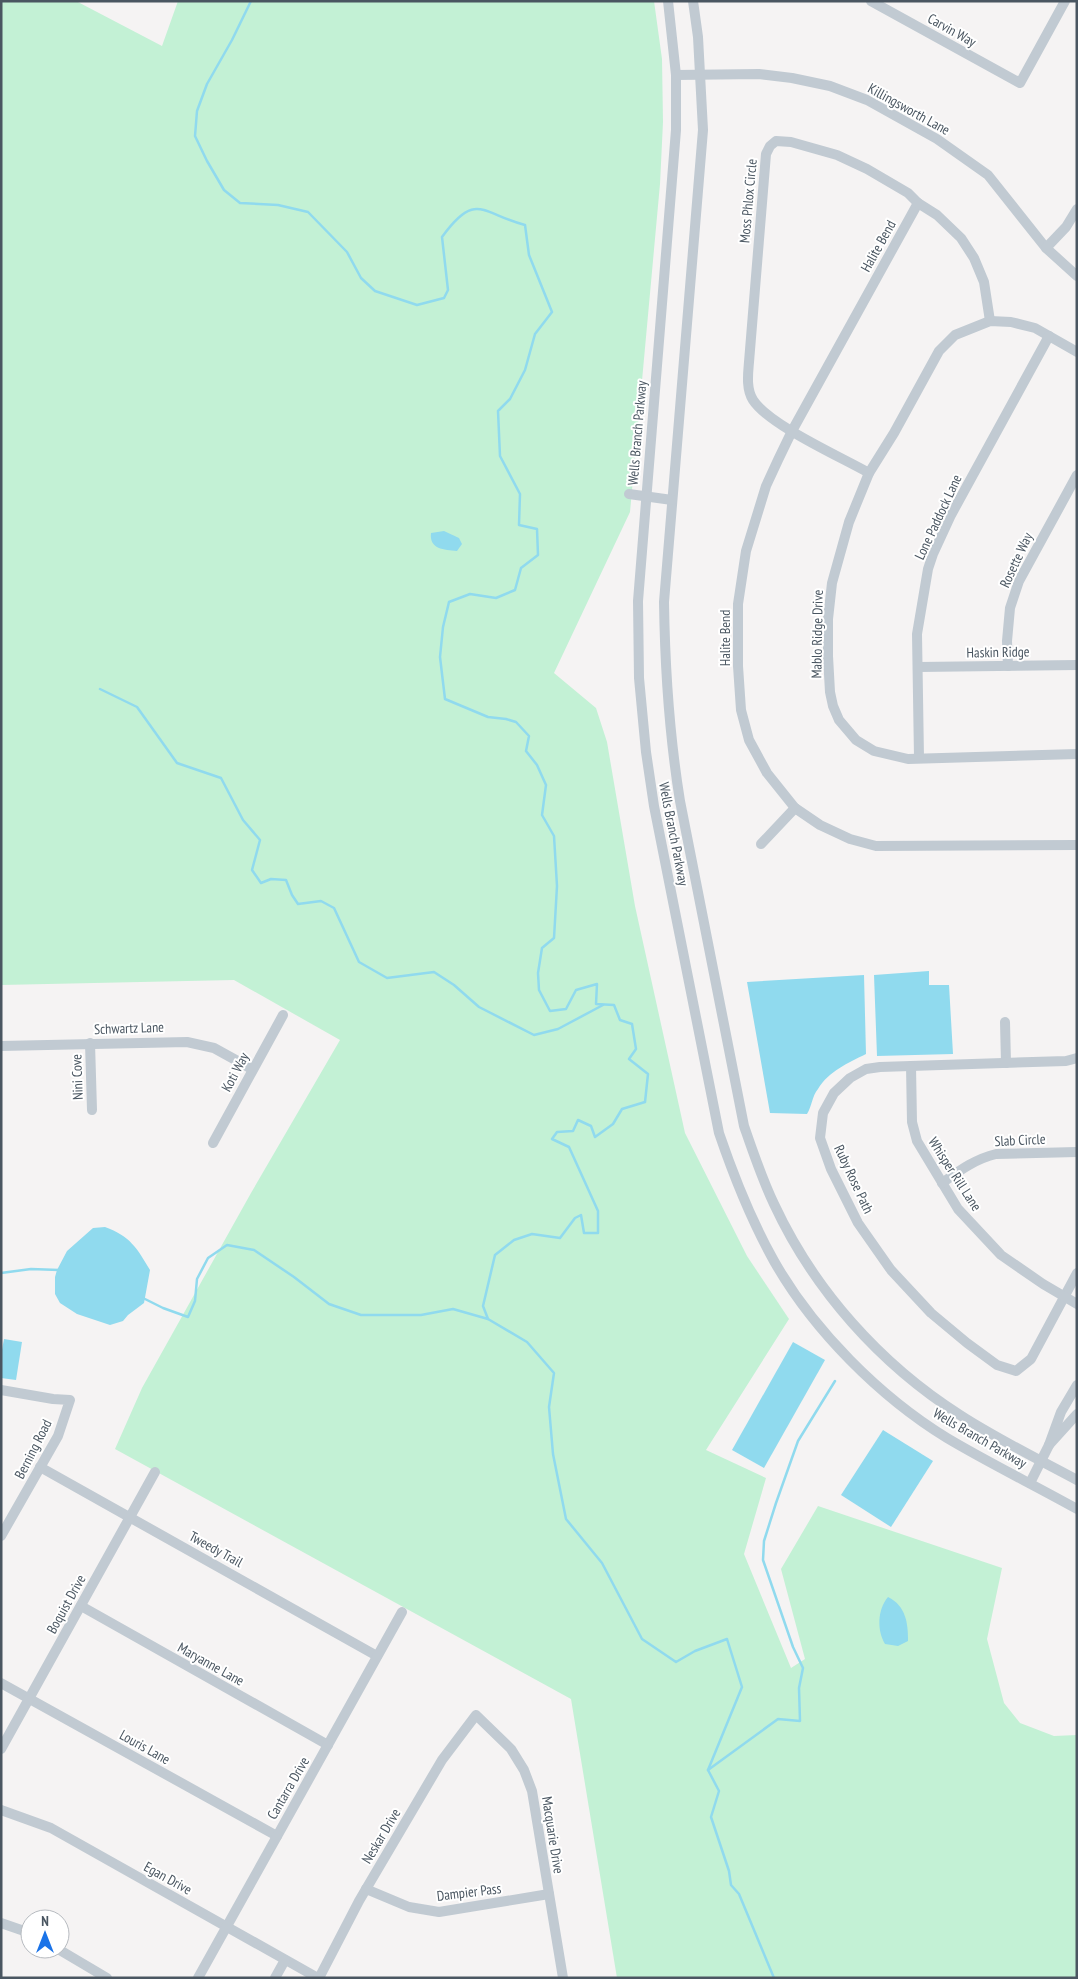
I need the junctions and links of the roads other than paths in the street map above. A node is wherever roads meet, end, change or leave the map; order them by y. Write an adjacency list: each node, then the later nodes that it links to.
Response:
1 (668, 1): 6 (street, Wells Branch Parkway)
2 (693, 1): 5 (street, Wells Branch Parkway)
3 (871, 1): 4 (street, Carvin Way)
4 (1065, 1)
5 (701, 73): 6 (street, Killingsworth Lane); 9 (street, Killingsworth Lane); 19 (street, Wells Branch Parkway)
6 (676, 75): 18 (street, Wells Branch Parkway)
7 (918, 203): 11 (street, Moss Phlox Circle); 14 (street, Halite Bend); 14 (street, Moss Phlox Circle)
8 (1077, 208): 9 (street)
9 (1046, 248): 10 (street, Killingsworth Lane)
10 (1077, 276)
11 (990, 321): 12 (street); 15 (street, Mablo Ridge Drive)
12 (1049, 336): 13 (street); 22 (street, Lone Paddock Lane)
13 (1077, 352)
14 (792, 431): 15 (street, Moss Phlox Circle); 25 (street, Halite Bend)
15 (869, 472): 24 (street, Mablo Ridge Drive)
16 (1077, 475): 21 (street, Rosette Way)
17 (629, 494): 18 (street)
18 (646, 496): 19 (street); 51 (street, Wells Branch Parkway)
19 (672, 500): 47 (street, Wells Branch Parkway)
20 (1077, 665): 21 (street, Haskin Ridge)
21 (1008, 666): 22 (street, Haskin Ridge)
22 (919, 667): 24 (street, Lone Paddock Lane)
23 (1077, 754): 24 (street, Mablo Ridge Drive)
24 (919, 758)
25 (795, 808): 26 (street); 27 (street, Halite Bend)
26 (761, 844)
27 (1077, 844)
28 (283, 1015): 35 (street, Koti Way)
29 (1005, 1022): 33 (street)
30 (90, 1043): 31 (street, Schwartz Lane); 35 (street, Schwartz Lane); 36 (street, Nini Cove)
31 (1, 1046)
32 (1077, 1058): 33 (street, Ruby Rose Path)
33 (1006, 1063): 34 (street, Ruby Rose Path)
34 (911, 1066): 39 (street, Whisper Rill Lane); 41 (street, Ruby Rose Path)
35 (252, 1069): 37 (street, Koti Way)
36 (92, 1110)
37 (213, 1143)
38 (1077, 1152): 39 (street, Slab Circle)
39 (942, 1183): 41 (street, Whisper Rill Lane)
40 (1077, 1273): 41 (street)
41 (1063, 1297): 42 (street, Whisper Rill Lane)
42 (1077, 1304)
43 (1077, 1385): 46 (street)
44 (1, 1390): 48 (street, Berning Road)
45 (1077, 1414): 46 (street)
46 (1049, 1445): 47 (street)
47 (1041, 1461): 50 (street, Wells Branch Parkway); 51 (street)
48 (40, 1467): 53 (street, Tweedy Trail); 54 (street, Berning Road)
49 (155, 1472): 53 (street, Boquist Drive)
50 (1077, 1480)
51 (1030, 1483): 52 (street, Wells Branch Parkway)
52 (1077, 1509)
53 (130, 1516): 55 (street, Boquist Drive); 57 (street, Tweedy Trail)
54 (1, 1536)
55 (81, 1606): 59 (street, Boquist Drive); 61 (street, Maryanne Lane)
56 (402, 1612): 57 (street, Cantarra Drive)
57 (377, 1656): 61 (street, Cantarra Drive)
58 (1, 1683): 59 (street, Louris Lane)
59 (29, 1698): 62 (street, Boquist Drive); 64 (street, Louris Lane)
60 (476, 1715): 65 (street, Neskar Drive); 66 (street, Macquarie Drive)
61 (328, 1745): 64 (street, Cantarra Drive)
62 (1, 1749)
63 (1, 1810): 68 (street, Egan Drive)
64 (277, 1836): 68 (street, Cantarra Drive)
65 (366, 1889): 66 (street, Dampier Pass); 76 (street, Neskar Drive)
66 (549, 1894): 77 (street, Macquarie Drive)
67 (1, 1923): 69 (street)
68 (227, 1927): 71 (street, Egan Drive); 74 (street, Cantarra Drive)
69 (20, 1929)
70 (70, 1958): 72 (street)
71 (285, 1960): 75 (street); 76 (street, Egan Drive)
72 (91, 1974): 73 (street)
73 (107, 1978)
74 (198, 1978)
75 (275, 1978)
76 (318, 1978)
77 (563, 1978)

